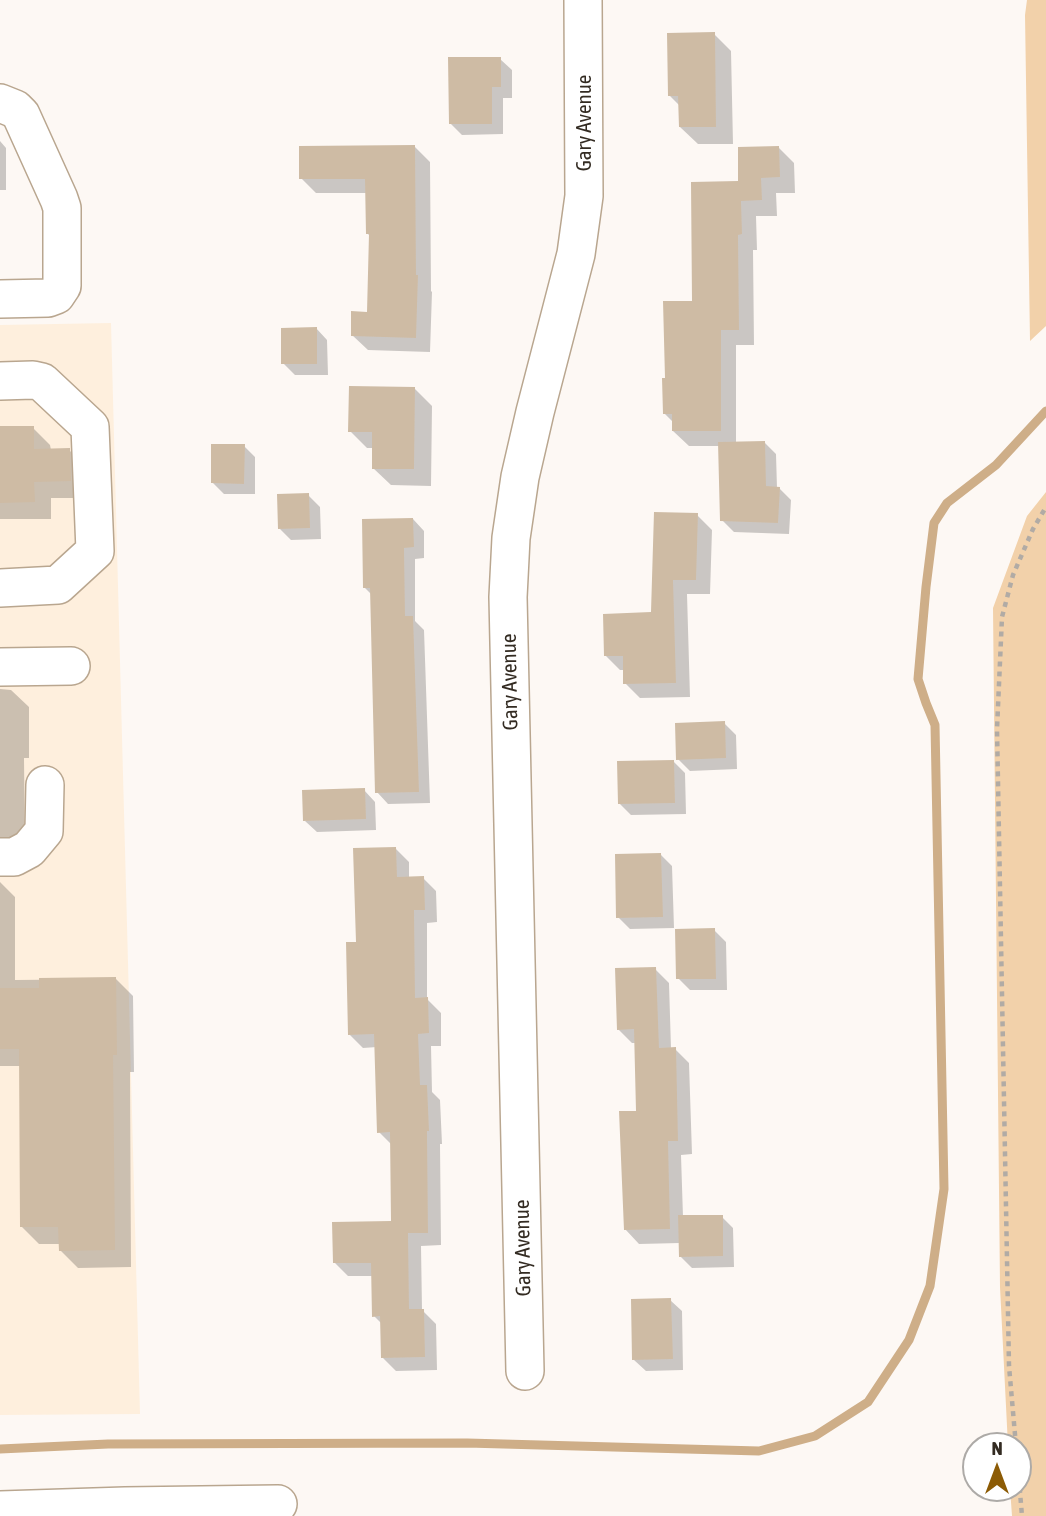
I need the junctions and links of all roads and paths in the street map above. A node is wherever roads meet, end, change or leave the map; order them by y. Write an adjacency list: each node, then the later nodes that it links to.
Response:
1 (583, 0): 11 (street, Gary Avenue)
2 (0, 103): 3 (street)
3 (0, 299)
4 (0, 381): 6 (street)
5 (1046, 507): 12 (path)
6 (0, 588)
7 (71, 666): 8 (street)
8 (0, 667)
9 (45, 785): 10 (street)
10 (0, 857)
11 (526, 1371)
12 (1015, 1432)
13 (278, 1504): 14 (street)
14 (0, 1510)

